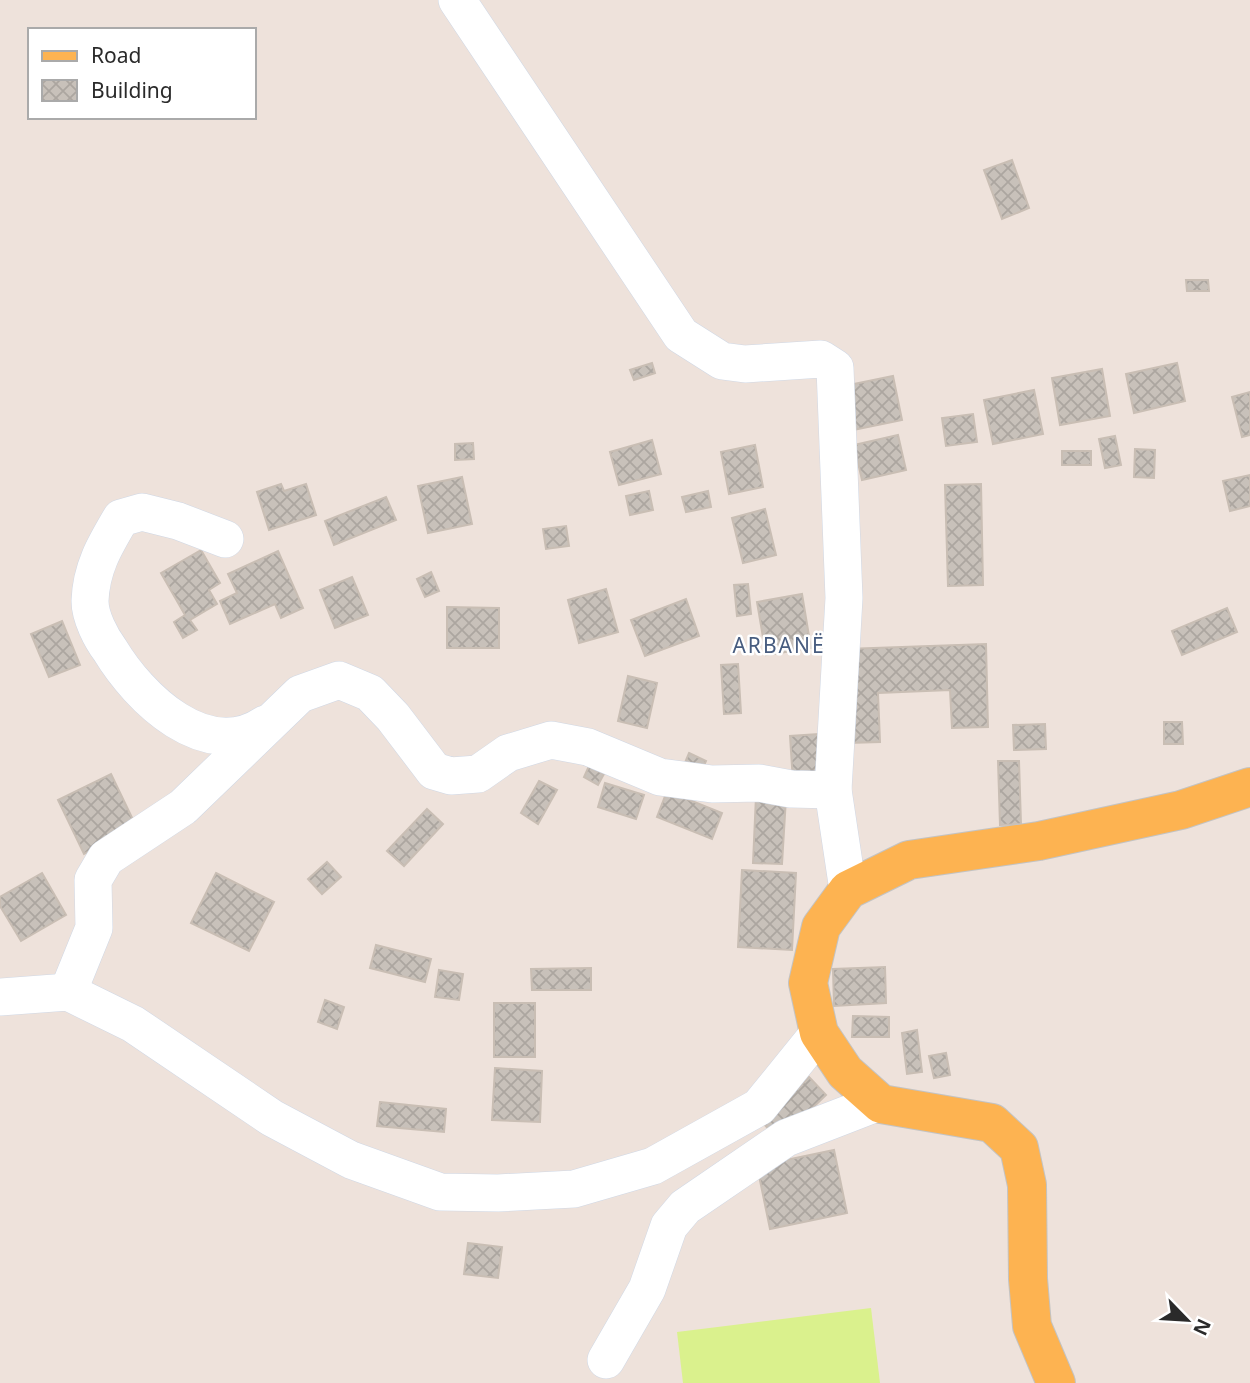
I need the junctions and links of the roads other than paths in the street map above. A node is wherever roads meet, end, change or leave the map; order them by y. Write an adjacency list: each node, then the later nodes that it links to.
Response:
1 (457, 0): 5 (street)
2 (225, 539): 3 (street)
3 (275, 717): 5 (street); 7 (street)
4 (1250, 787): 6 (main road)
5 (833, 790): 6 (street)
6 (848, 890): 9 (main road)
7 (68, 992): 8 (street); 9 (street)
8 (0, 998)
9 (819, 1033): 10 (main road)
10 (878, 1102): 11 (street); 12 (main road)
11 (606, 1360)
12 (1056, 1383)

